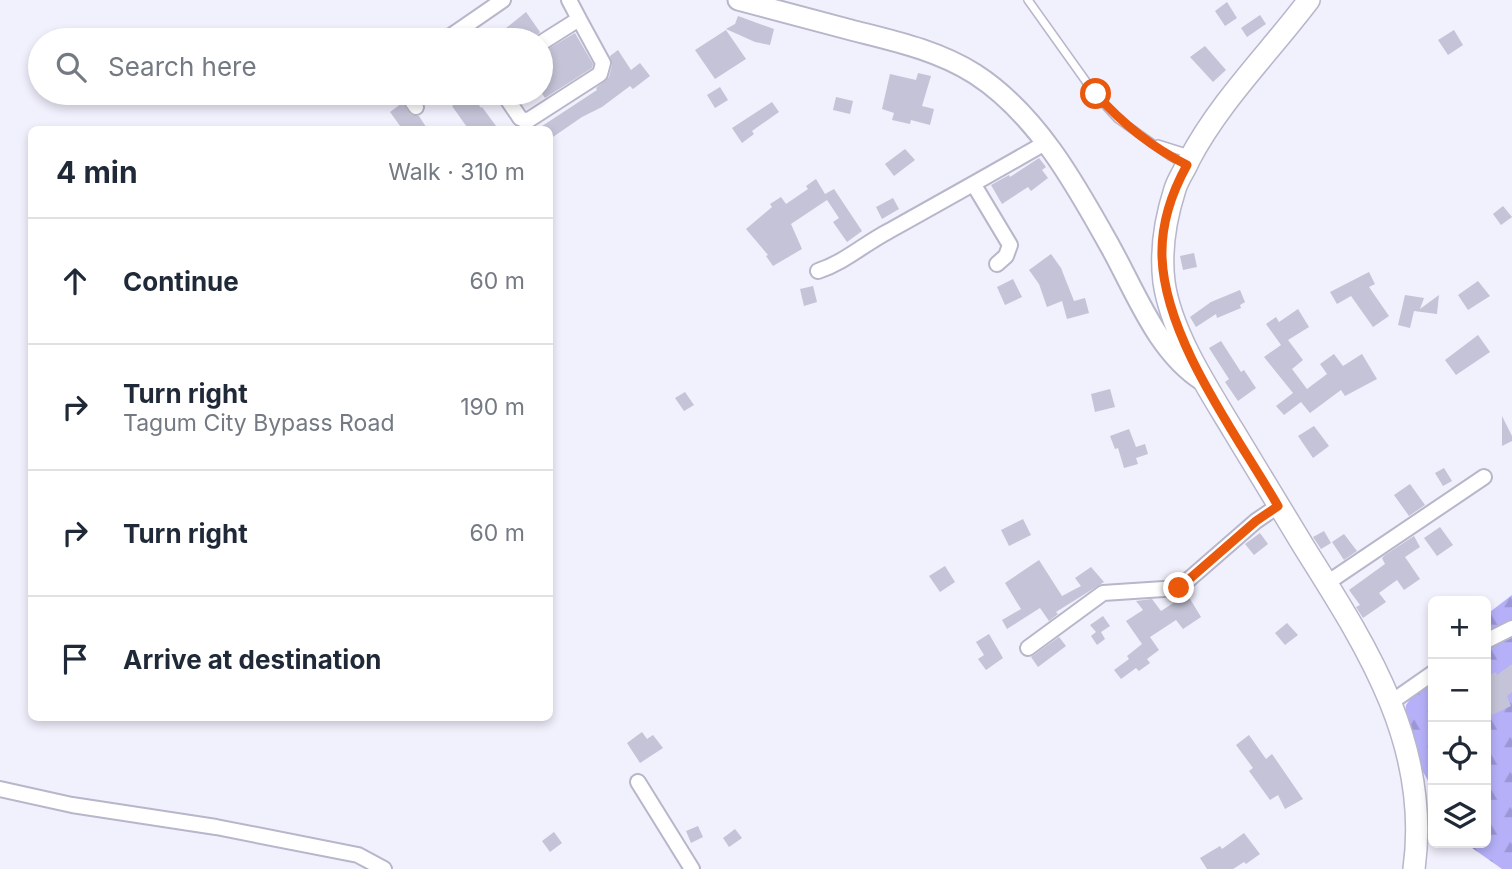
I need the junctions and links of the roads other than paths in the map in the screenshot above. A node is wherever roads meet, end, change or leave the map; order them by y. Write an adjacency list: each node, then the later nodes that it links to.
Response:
1 (503, 0): 7 (street)
2 (569, 0): 6 (street)
3 (738, 0): 12 (street)
4 (1028, 0): 13 (lane)
5 (1309, 0): 13 (main road)
6 (579, 19): 8 (street); 9 (street)
7 (462, 28)
8 (553, 35)
9 (553, 104)
10 (511, 105): 11 (street)
11 (552, 105)
12 (1045, 143): 14 (street); 17 (street)
13 (1190, 160): 17 (main road)
14 (974, 185): 15 (street); 16 (street)
15 (998, 264)
16 (818, 271)
17 (1204, 381): 19 (main road)
18 (1484, 477): 20 (street)
19 (1278, 506): 20 (main road); 23 (street)
20 (1327, 583): 25 (main road)
21 (1512, 628): 22 (street)
22 (1491, 638)
23 (1028, 648)
24 (1428, 676): 25 (street)
25 (1390, 703): 30 (main road)
26 (638, 782): 29 (street)
27 (0, 789): 28 (street)
28 (384, 869)
29 (692, 869)
30 (1414, 869)

